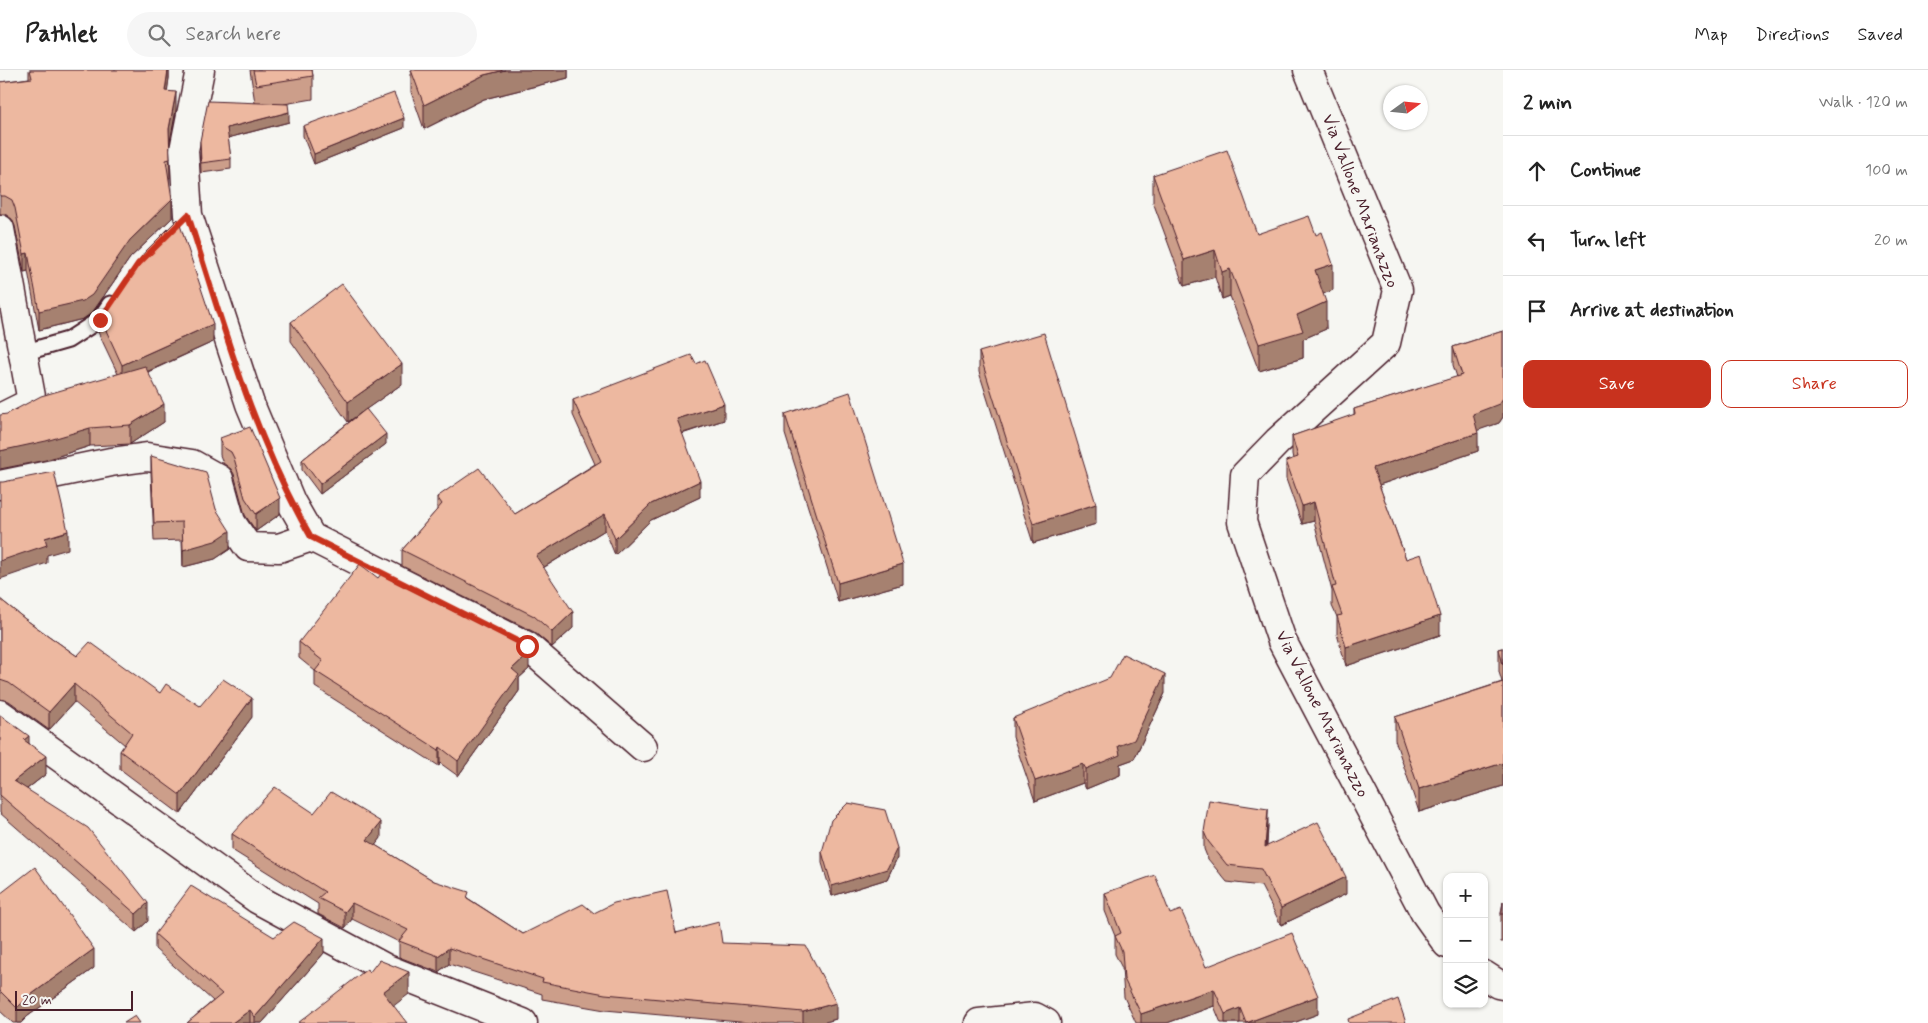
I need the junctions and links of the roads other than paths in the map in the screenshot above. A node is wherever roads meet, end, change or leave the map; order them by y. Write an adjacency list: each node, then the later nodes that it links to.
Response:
1 (200, 70): 8 (street)
2 (1308, 70): 11 (street, Via Vallone Marianazzo)
3 (0, 229): 5 (street)
4 (116, 296): 5 (lane)
5 (23, 353): 6 (street)
6 (0, 418)
7 (0, 485): 8 (street)
8 (311, 537): 10 (street)
9 (0, 714): 14 (street)
10 (643, 747)
11 (1443, 938)
12 (1488, 978): 13 (street)
13 (1503, 985)
14 (523, 1023)
15 (979, 1023): 16 (street)
16 (1046, 1023)

